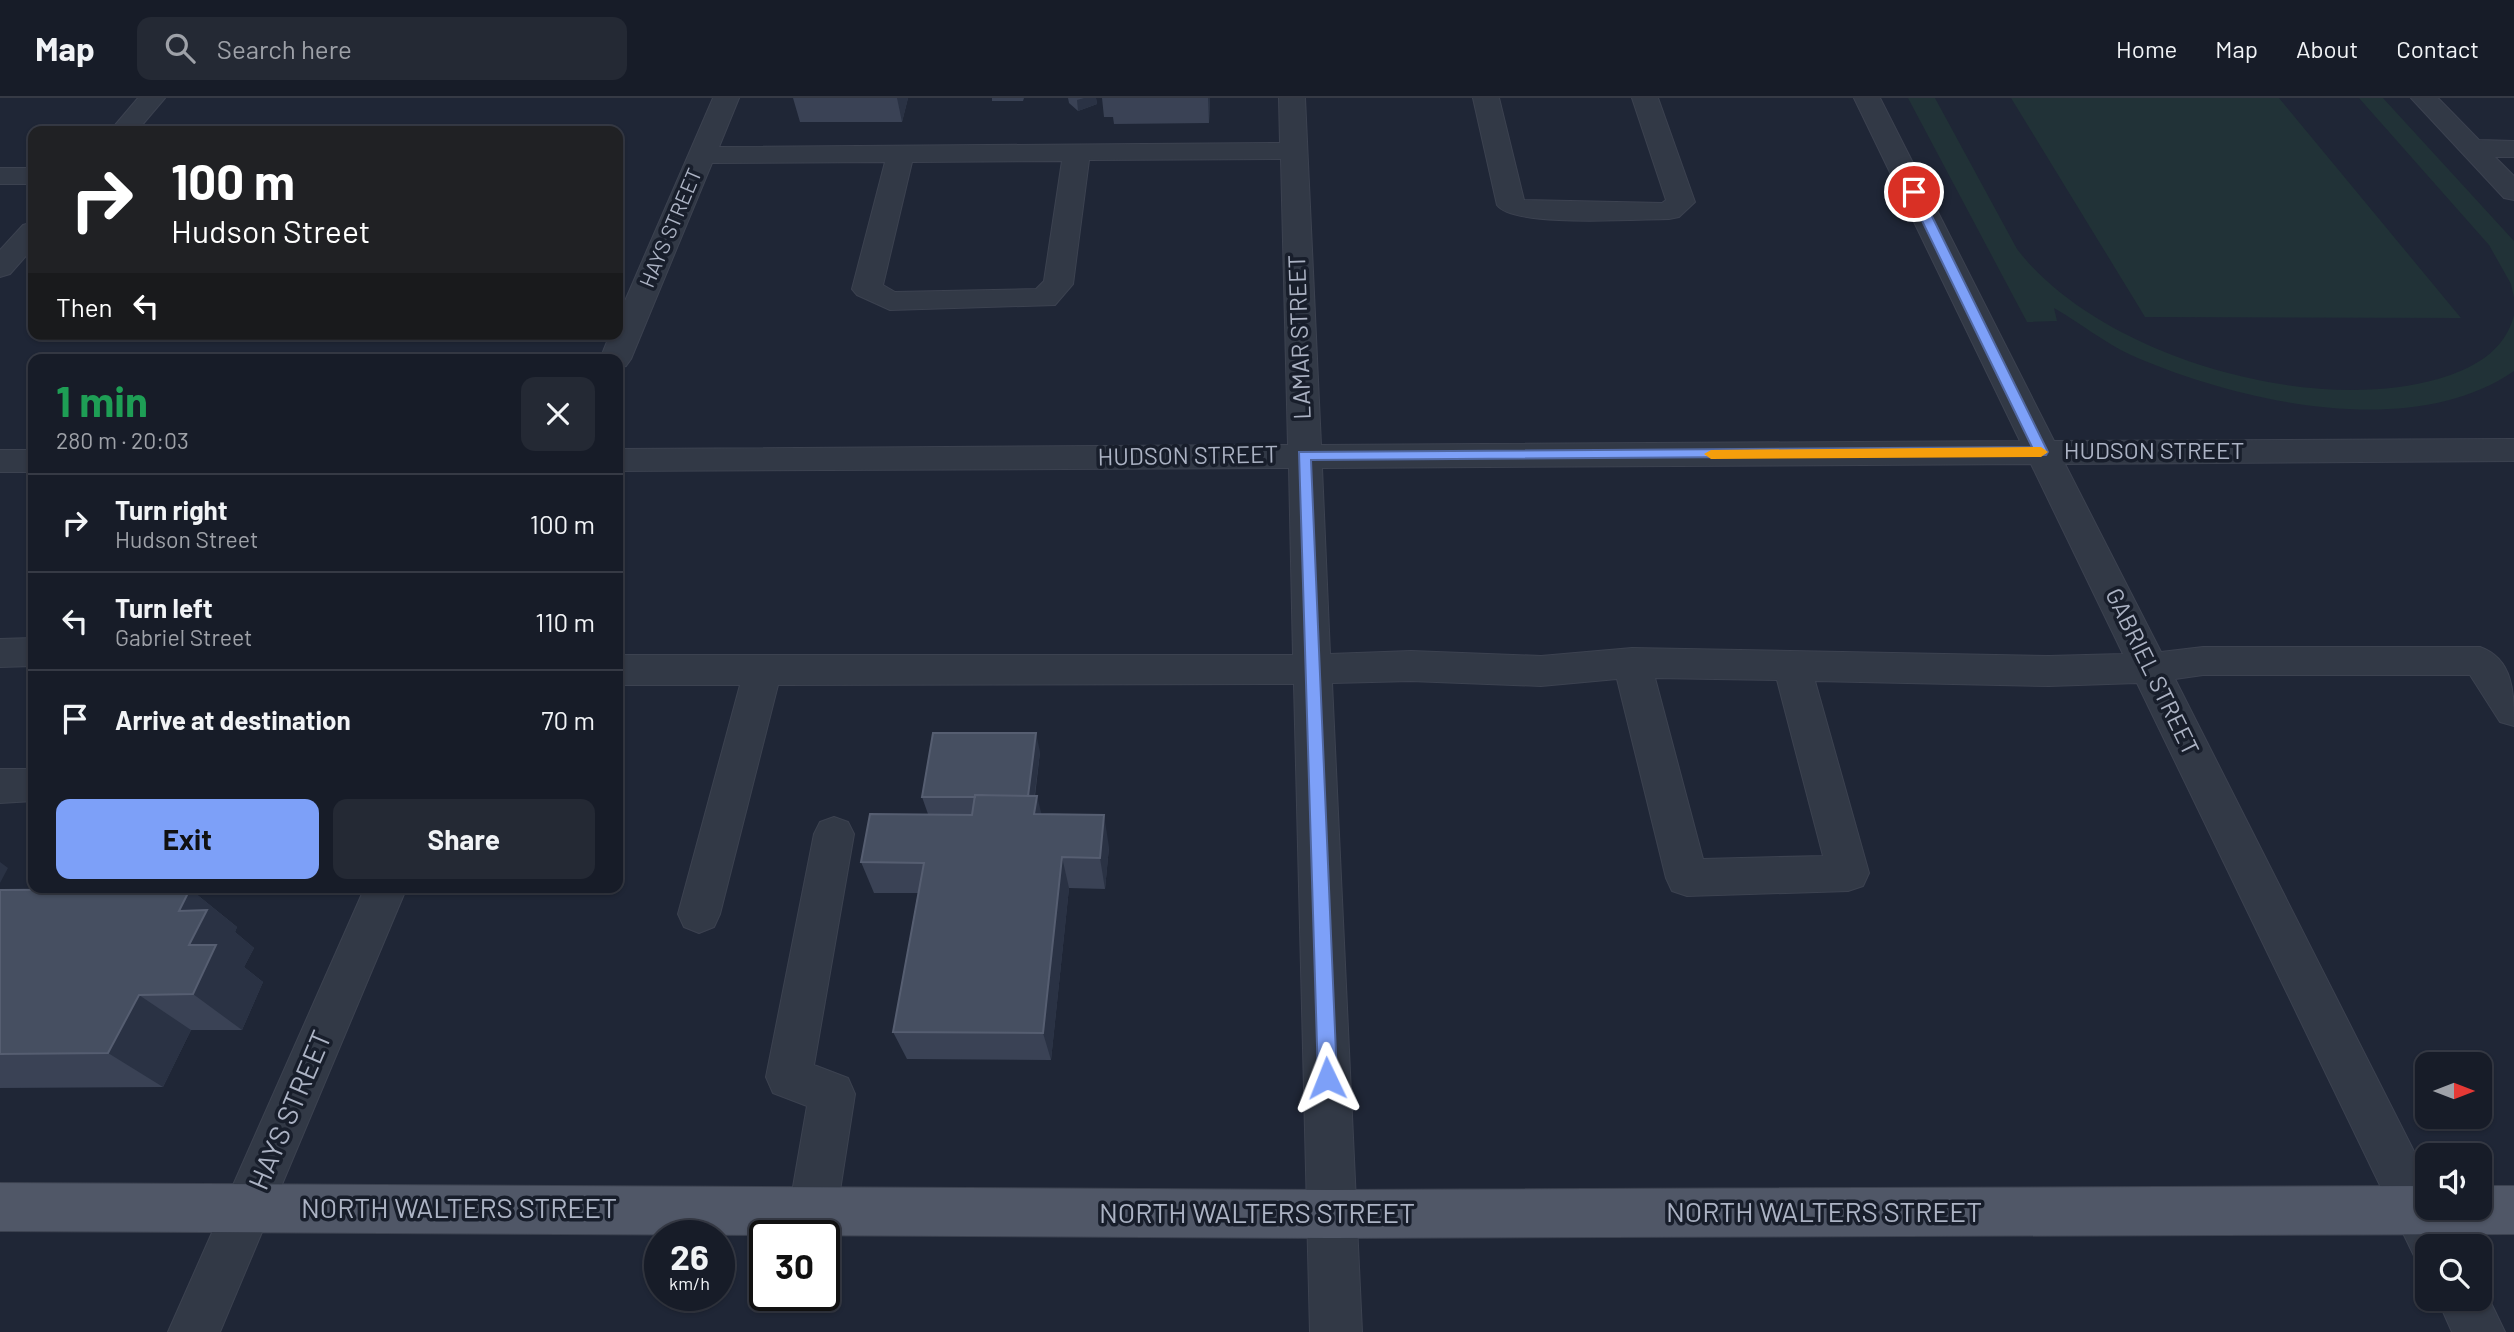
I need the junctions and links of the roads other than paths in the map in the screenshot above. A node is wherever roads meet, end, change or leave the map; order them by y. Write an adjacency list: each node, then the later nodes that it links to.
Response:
1 (152, 98): 8 (street)
2 (726, 98): 14 (street, HAYS STREET)
3 (1292, 98): 11 (street, LAMAR STREET)
4 (1486, 98): 5 (street)
5 (1645, 98)
6 (1867, 98): 22 (street, GABRIEL STREET)
7 (2424, 98): 9 (street)
8 (127, 126)
9 (2472, 148): 10 (street); 17 (street)
10 (2514, 149)
11 (1294, 151): 12 (street); 23 (street, LAMAR STREET)
12 (1077, 152): 13 (street); 13 (street)
13 (900, 154): 14 (street)
14 (702, 155): 20 (street, HAYS STREET)
15 (0, 176): 16 (street)
16 (28, 176)
17 (2514, 192)
18 (28, 237): 19 (street)
19 (0, 268)
20 (617, 354)
21 (2514, 450): 22 (street, HUDSON STREET)
22 (2042, 452): 23 (street, HUDSON STREET); 31 (street, GABRIEL STREET)
23 (1304, 455): 24 (street, HUDSON STREET); 34 (street, LAMAR STREET)
24 (623, 460)
25 (0, 461): 26 (street)
26 (28, 461)
27 (28, 652): 28 (street)
28 (0, 653)
29 (1632, 663): 30 (street); 30 (street); 34 (street)
30 (1792, 667): 31 (street)
31 (2150, 668): 35 (street); 46 (street, GABRIEL STREET)
32 (623, 670): 33 (street)
33 (763, 670): 34 (street); 40 (street)
34 (1312, 671): 45 (street, LAMAR STREET)
35 (2514, 711)
36 (28, 785): 37 (street)
37 (0, 786)
38 (834, 834): 43 (street)
39 (383, 893): 41 (street, HAYS STREET)
40 (699, 914)
41 (248, 1206): 42 (main road, NORTH WALTERS STREET); 43 (main road, NORTH WALTERS STREET); 48 (street, HAYS STREET)
42 (0, 1207)
43 (813, 1210): 45 (main road, NORTH WALTERS STREET)
44 (2514, 1210): 46 (main road, NORTH WALTERS STREET)
45 (1332, 1214): 46 (main road, NORTH WALTERS STREET); 49 (street, LAMAR STREET)
46 (2427, 1228)
47 (2468, 1311): 50 (street)
48 (194, 1332)
49 (1336, 1332)
50 (2479, 1332)

